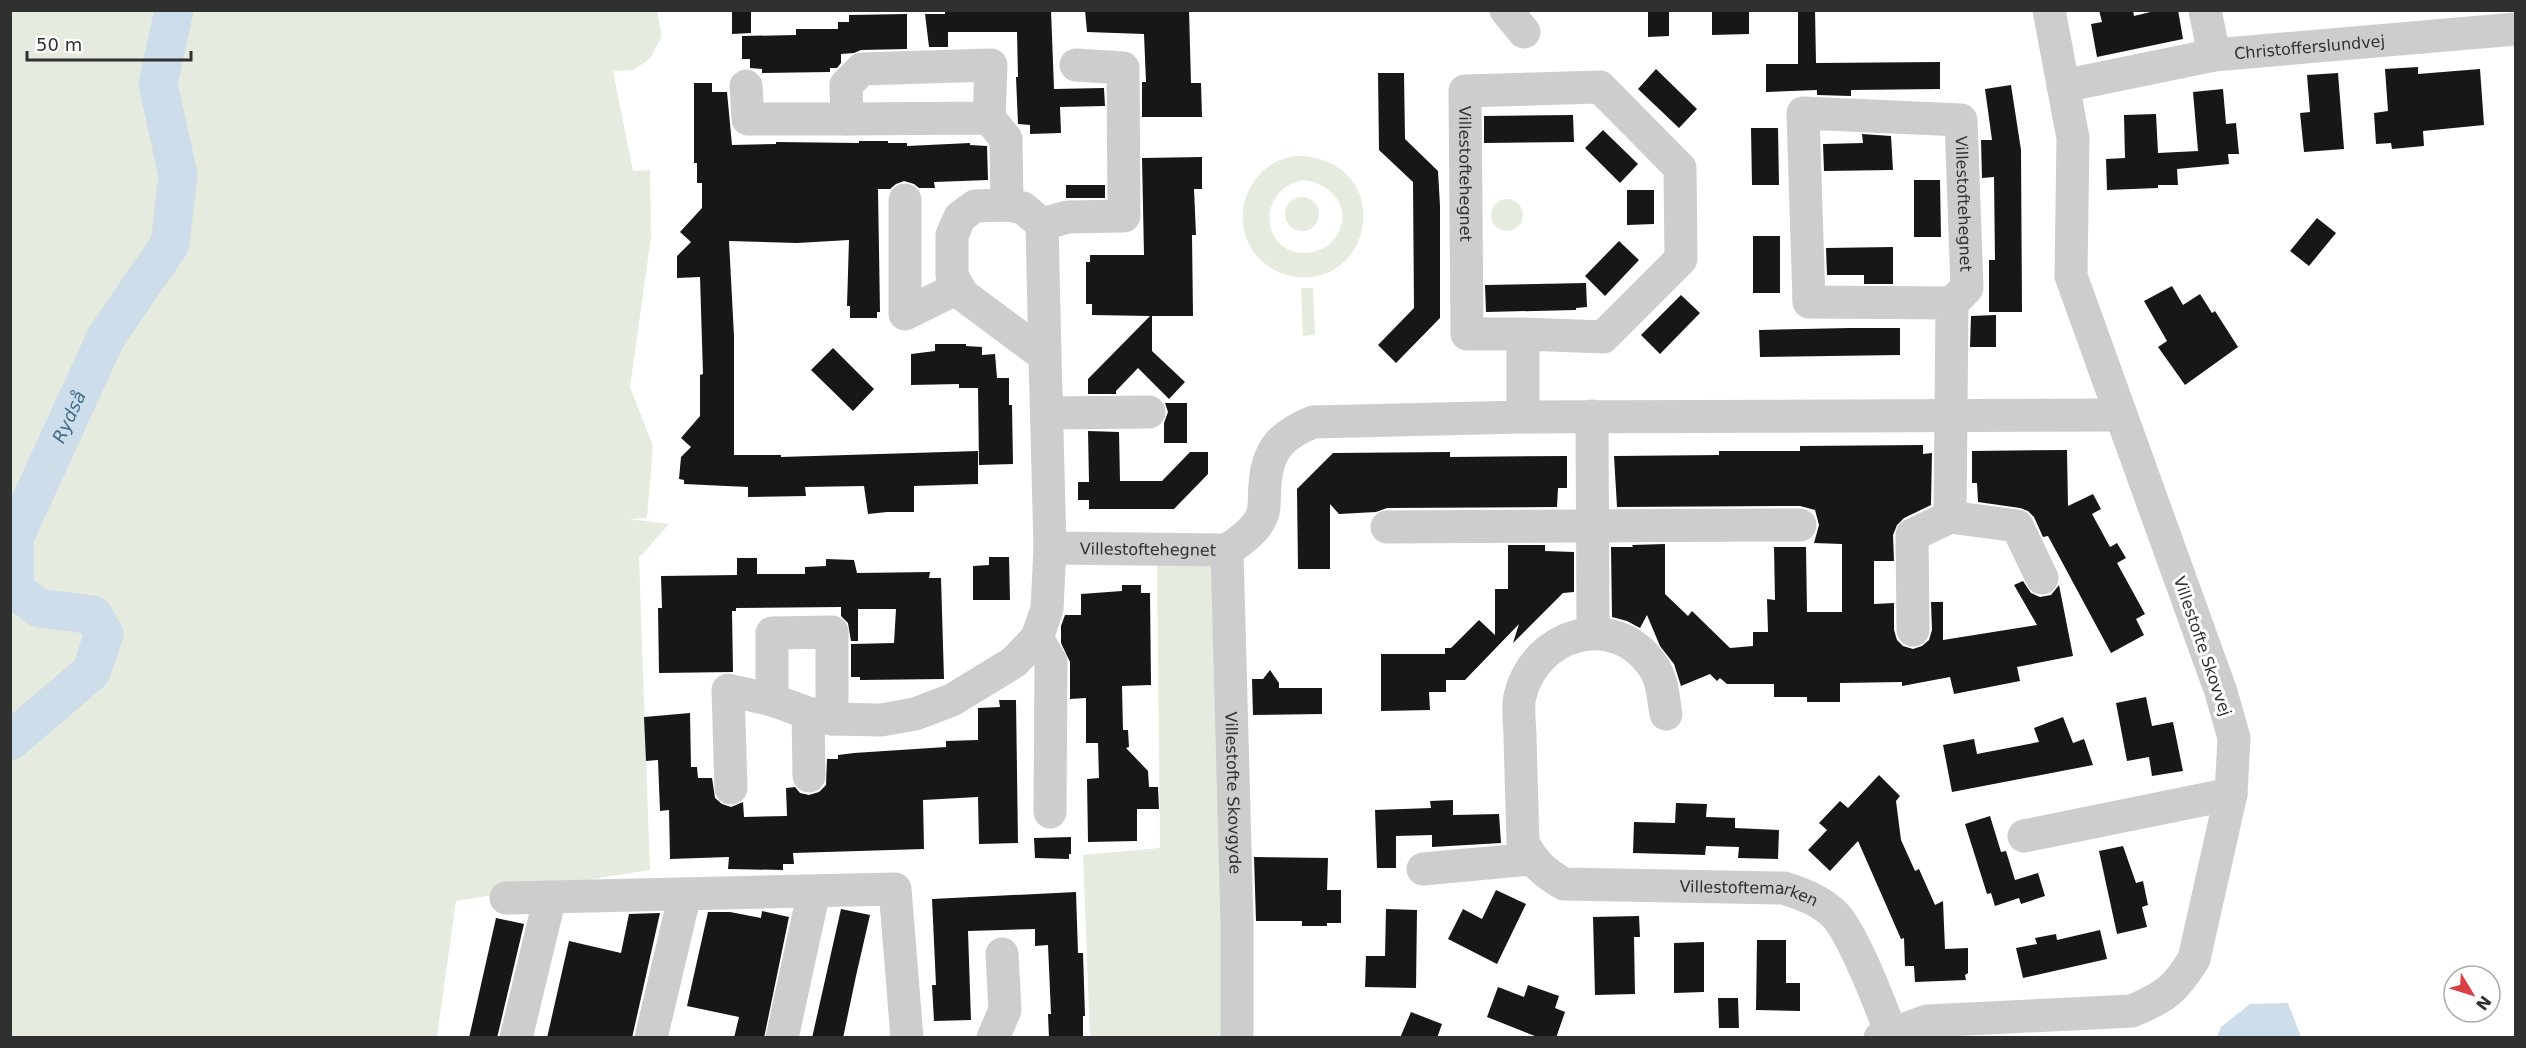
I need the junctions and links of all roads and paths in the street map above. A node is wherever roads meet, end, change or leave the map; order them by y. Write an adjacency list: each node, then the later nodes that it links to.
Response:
1 (2049, 10): 8 (street, Villestofte Skovvej)
2 (2205, 10): 5 (street, Christofferslundvej)
3 (2405, 24): 4 (street, Christofferslundvej); 5 (street, Christofferslundvej)
4 (2516, 28)
5 (2214, 55): 8 (street, Christofferslundvej)
6 (1076, 65): 13 (street)
7 (746, 86): 10 (street)
8 (2063, 86): 21 (street, Villestofte Skovvej)
9 (989, 118): 10 (street); 10 (street); 12 (street)
10 (847, 119)
11 (905, 200): 14 (street)
12 (1007, 205): 13 (street); 14 (street)
13 (1042, 225): 17 (street)
14 (958, 288): 17 (street)
15 (1952, 303): 15 (street, Villestoftehegnet); 20 (street)
16 (1523, 334): 16 (street, Villestoftehegnet); 23 (street)
17 (1045, 356): 18 (street)
18 (1048, 412): 19 (street); 28 (street)
19 (1149, 412)
20 (1952, 414): 21 (street, Villestoftehegnet); 22 (street, Villestoftehegnet); 24 (street)
21 (2121, 415): 39 (street, Villestofte Skovvej)
22 (1592, 416): 23 (street, Villestoftehegnet); 26 (street)
23 (1523, 417): 29 (street, Villestoftehegnet)
24 (1950, 517): 30 (street); 31 (street)
25 (1800, 525): 26 (street)
26 (1591, 526): 27 (street); 32 (street)
27 (1387, 527)
28 (1050, 548): 29 (street, Villestoftehegnet); 33 (street)
29 (1227, 550): 55 (street, Villestofte Skovgyde)
30 (2042, 578)
31 (1913, 630)
32 (1593, 632): 35 (street); 42 (street)
33 (1037, 638): 36 (street); 40 (street)
34 (772, 700): 36 (street); 36 (street); 38 (street)
35 (1666, 714)
36 (820, 716): 37 (street)
37 (809, 776)
38 (731, 788)
39 (2231, 794): 41 (street); 49 (street, Villestofte Skovvej)
40 (1050, 812)
41 (2024, 836)
42 (1532, 860): 43 (street); 49 (street, Villestoftemarken)
43 (1423, 869)
44 (814, 891): 45 (street); 52 (street); 53 (street)
45 (685, 894): 46 (street); 51 (street)
46 (550, 897): 47 (street); 50 (street)
47 (506, 898)
48 (1002, 954): 54 (street)
49 (1888, 1036)
50 (516, 1038)
51 (651, 1038)
52 (782, 1038)
53 (907, 1038)
54 (993, 1038)
55 (1237, 1038)

